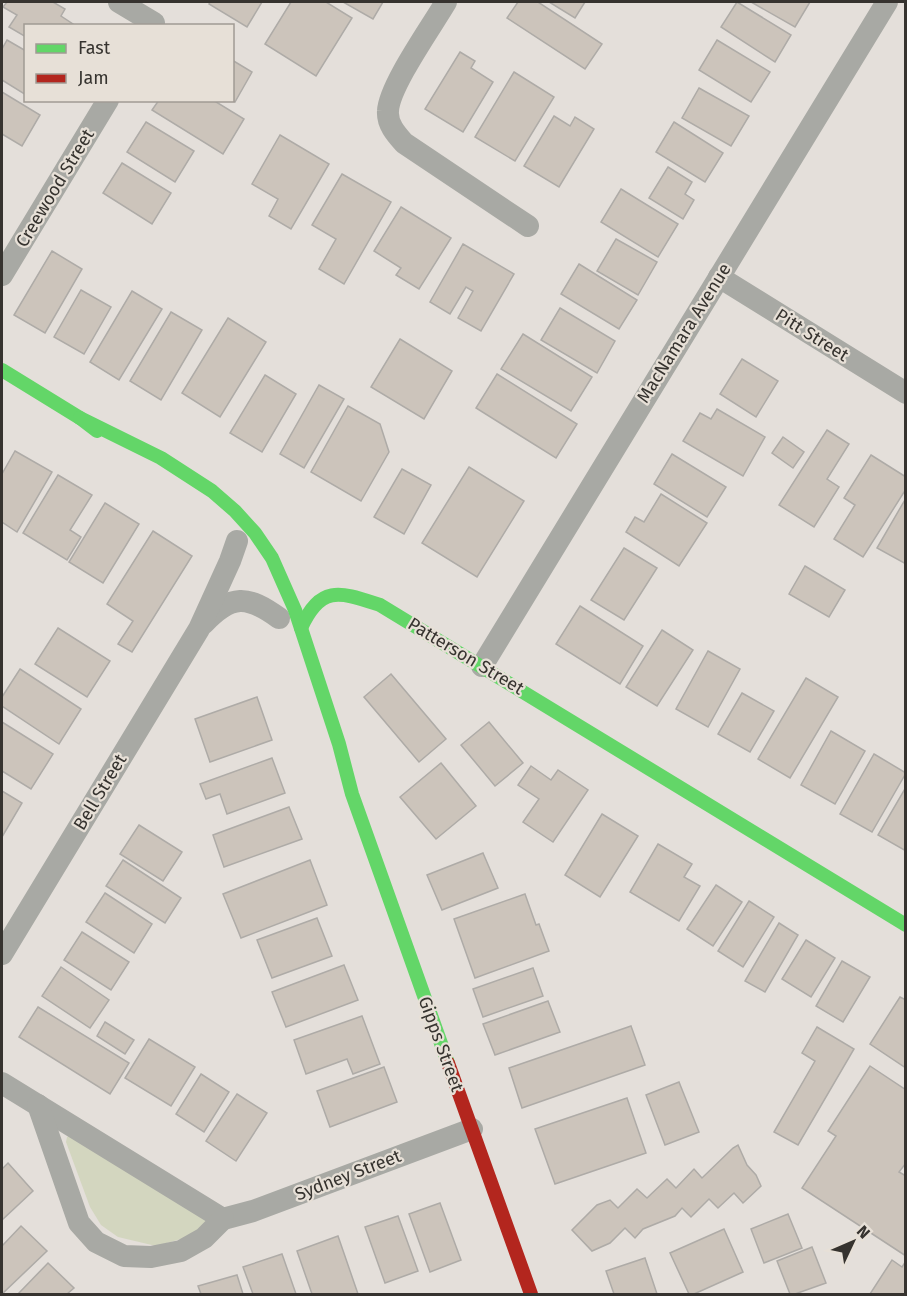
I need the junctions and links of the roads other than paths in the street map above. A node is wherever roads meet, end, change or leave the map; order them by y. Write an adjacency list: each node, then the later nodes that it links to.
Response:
1 (119, 2): 4 (street)
2 (446, 2): 6 (street)
3 (887, 2): 8 (street, MacNamara Avenue)
4 (154, 24)
5 (107, 102): 7 (street, Creewood Street)
6 (528, 226)
7 (2, 275)
8 (719, 277): 10 (street, Pitt Street); 17 (street, MacNamara Avenue)
9 (2, 370): 11 (main road)
10 (906, 393)
11 (80, 418): 12 (main road); 15 (main road)
12 (129, 456)
13 (238, 544): 16 (street, Bell Street)
14 (278, 616): 16 (street, Bell Street)
15 (301, 628): 17 (main road, Patterson Street); 19 (main road, Gipps Street)
16 (198, 629): 21 (street, Bell Street)
17 (482, 666): 20 (main road, Patterson Street)
18 (312, 707): 19 (main road, Gipps Street)
19 (352, 794): 24 (main road, Gipps Street)
20 (906, 925)
21 (2, 954)
22 (2, 1083): 23 (street)
23 (38, 1105): 25 (street); 25 (street, Sydney Street)
24 (472, 1129): 25 (street, Sydney Street); 26 (main road, Gipps Street)
25 (223, 1219)
26 (531, 1294)

